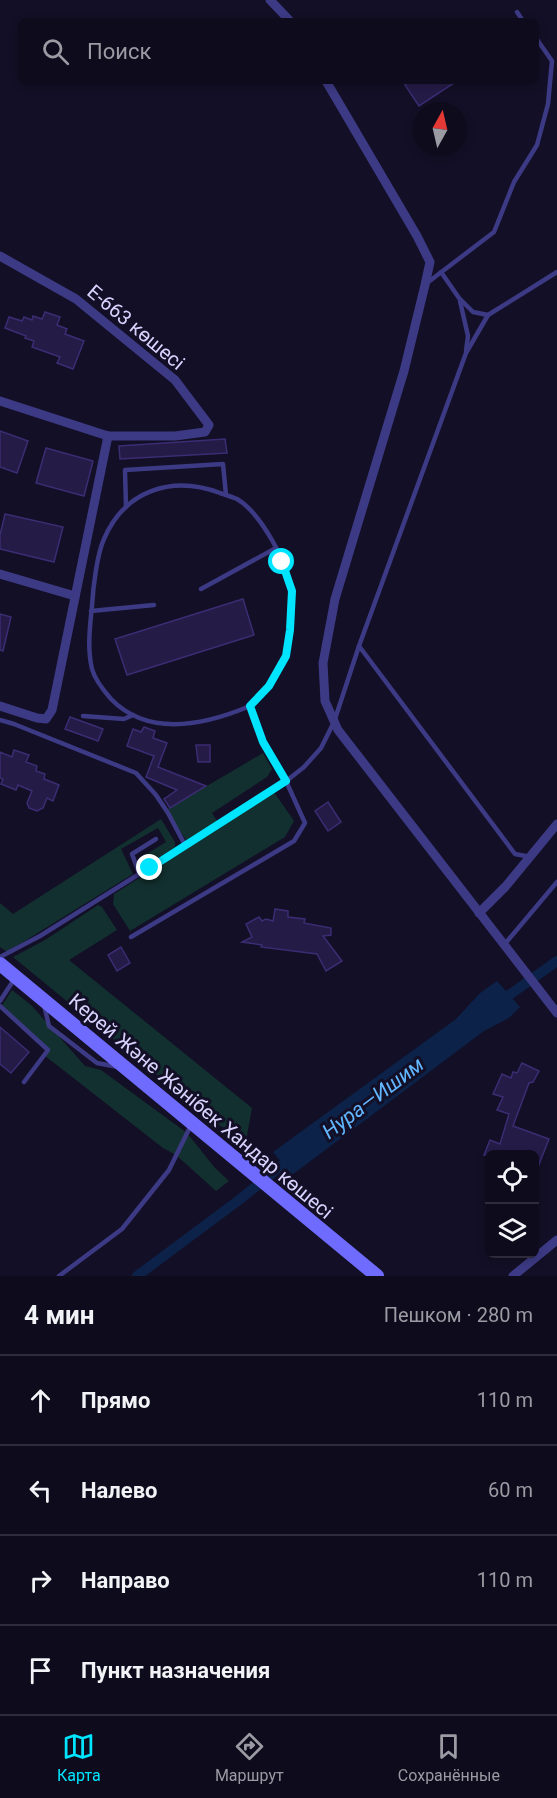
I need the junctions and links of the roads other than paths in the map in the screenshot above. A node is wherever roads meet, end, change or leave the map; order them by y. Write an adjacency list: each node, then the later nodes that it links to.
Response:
1 (270, 0): 3 (street)
2 (517, 12): 4 (lane)
3 (287, 18)
4 (521, 18)
5 (539, 43): 8 (lane)
6 (328, 84): 10 (street)
7 (0, 256): 15 (street, Е-663 көшесі)
8 (441, 272): 10 (lane); 11 (lane)
9 (557, 272): 12 (lane)
10 (425, 285): 30 (street)
11 (459, 298): 12 (lane); 13 (lane)
12 (488, 315): 13 (lane)
13 (466, 353): 24 (lane)
14 (0, 401): 15 (street, Е-663 көшесі)
15 (108, 436): 21 (street)
16 (226, 495): 17 (lane); 17 (lane); 18 (lane)
17 (126, 507): 23 (lane)
18 (276, 548): 20 (lane); 26 (lane)
19 (0, 574): 21 (street)
20 (201, 590)
21 (75, 596): 25 (street)
22 (154, 605): 23 (lane)
23 (92, 611): 27 (lane)
24 (359, 646): 30 (lane); 35 (lane)
25 (0, 706)
26 (250, 706): 27 (lane); 31 (lane)
27 (133, 715): 28 (lane)
28 (83, 716)
29 (0, 720): 34 (lane)
30 (334, 722): 31 (lane); 38 (street)
31 (286, 781): 34 (lane); 39 (lane)
32 (557, 824): 35 (street)
33 (156, 839): 36 (lane)
34 (185, 845): 36 (lane)
35 (531, 856): 38 (street)
36 (139, 873): 41 (lane)
37 (557, 882): 40 (lane)
38 (479, 913): 40 (street)
39 (131, 937)
40 (504, 945): 46 (street)
41 (0, 957)
42 (0, 964): 43 (main road, Керей Және Жәнібек Хандар көшесі)
43 (16, 977): 44 (lane); 48 (main road, Керей Және Жәнібек Хандар көшесі)
44 (0, 1001)
45 (0, 1006): 47 (lane)
46 (557, 1012)
47 (24, 1082)
48 (192, 1122): 50 (lane); 51 (main road, Керей Және Жәнібек Хандар көшесі)
49 (557, 1240): 52 (street)
50 (59, 1276)
51 (377, 1276)
52 (513, 1276)

